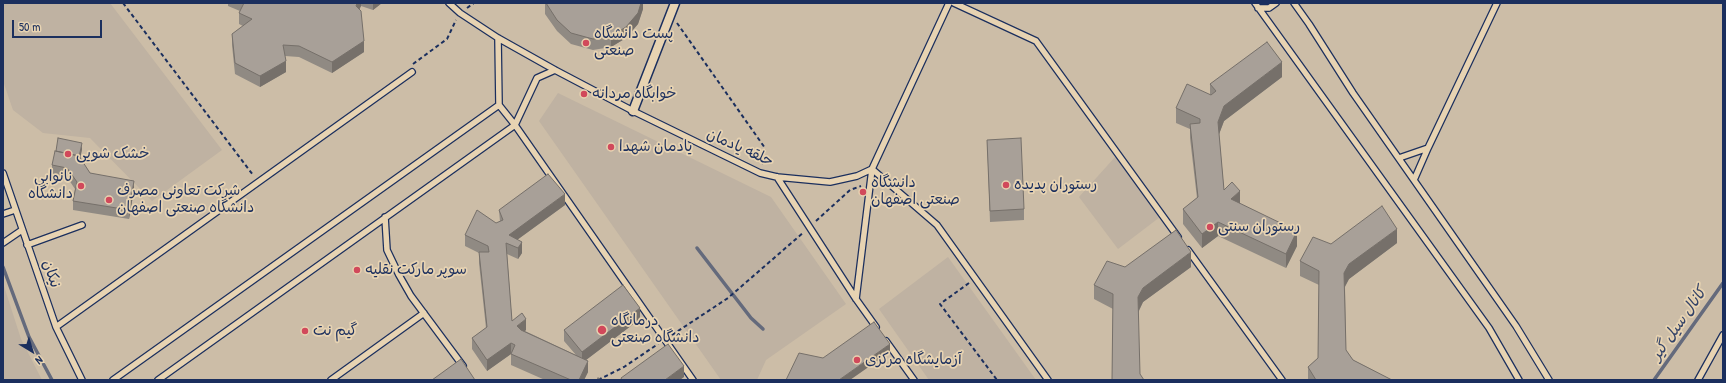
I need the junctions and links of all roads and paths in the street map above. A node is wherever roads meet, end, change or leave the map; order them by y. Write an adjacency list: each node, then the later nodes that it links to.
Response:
1 (123, 3): 25 (path)
2 (450, 3): 10 (lane, حلقه یادمان)
3 (675, 3): 11 (street)
4 (949, 3): 20 (lane)
5 (954, 3): 31 (lane)
6 (1276, 3): 9 (lane)
7 (1294, 3): 19 (lane)
8 (1497, 3): 18 (lane)
9 (1257, 5): 54 (lane)
10 (460, 13): 12 (lane, حلقه یادمان); 14 (path)
11 (671, 13): 16 (street); 22 (path)
12 (498, 38): 13 (lane, حلقه یادمان); 15 (lane)
13 (555, 70): 16 (lane, حلقه یادمان); 17 (lane)
14 (412, 72): 25 (lane)
15 (499, 105): 17 (lane); 46 (lane)
16 (633, 111): 22 (lane, حلقه یادمان)
17 (515, 125): 28 (lane); 49 (lane)
18 (1428, 148): 19 (lane); 24 (lane)
19 (1399, 158): 24 (lane)
20 (872, 169): 23 (lane, حلقه یادمان); 35 (lane); 38 (lane)
21 (3, 173): 26 (lane, نیکان)
22 (760, 173): 23 (lane, حلقه یادمان)
23 (777, 177): 38 (lane)
24 (1414, 180): 55 (lane)
25 (258, 182): 40 (lane)
26 (15, 210): 27 (lane); 30 (lane, نیکان)
27 (3, 214)
28 (385, 217): 39 (lane); 47 (lane)
29 (82, 225): 33 (lane)
30 (22, 230): 32 (lane); 33 (lane, نیکان)
31 (1180, 239)
32 (3, 243)
33 (27, 245): 40 (lane, نیکان)
34 (1185, 246): 53 (lane)
35 (975, 278): 51 (path); 52 (lane)
36 (748, 281): 37 (path)
37 (728, 298)
38 (856, 299): 41 (lane)
39 (424, 313): 44 (lane); 48 (lane)
40 (56, 327): 45 (lane, نیکان)
41 (878, 330)
42 (1723, 335): 56 (lane)
43 (883, 336): 50 (lane)
44 (468, 374)
45 (82, 380)
46 (113, 380)
47 (158, 380)
48 (331, 380)
49 (693, 380)
50 (914, 380)
51 (996, 380)
52 (1048, 380)
53 (1282, 380)
54 (1519, 380)
55 (1549, 380)
56 (1698, 380)

